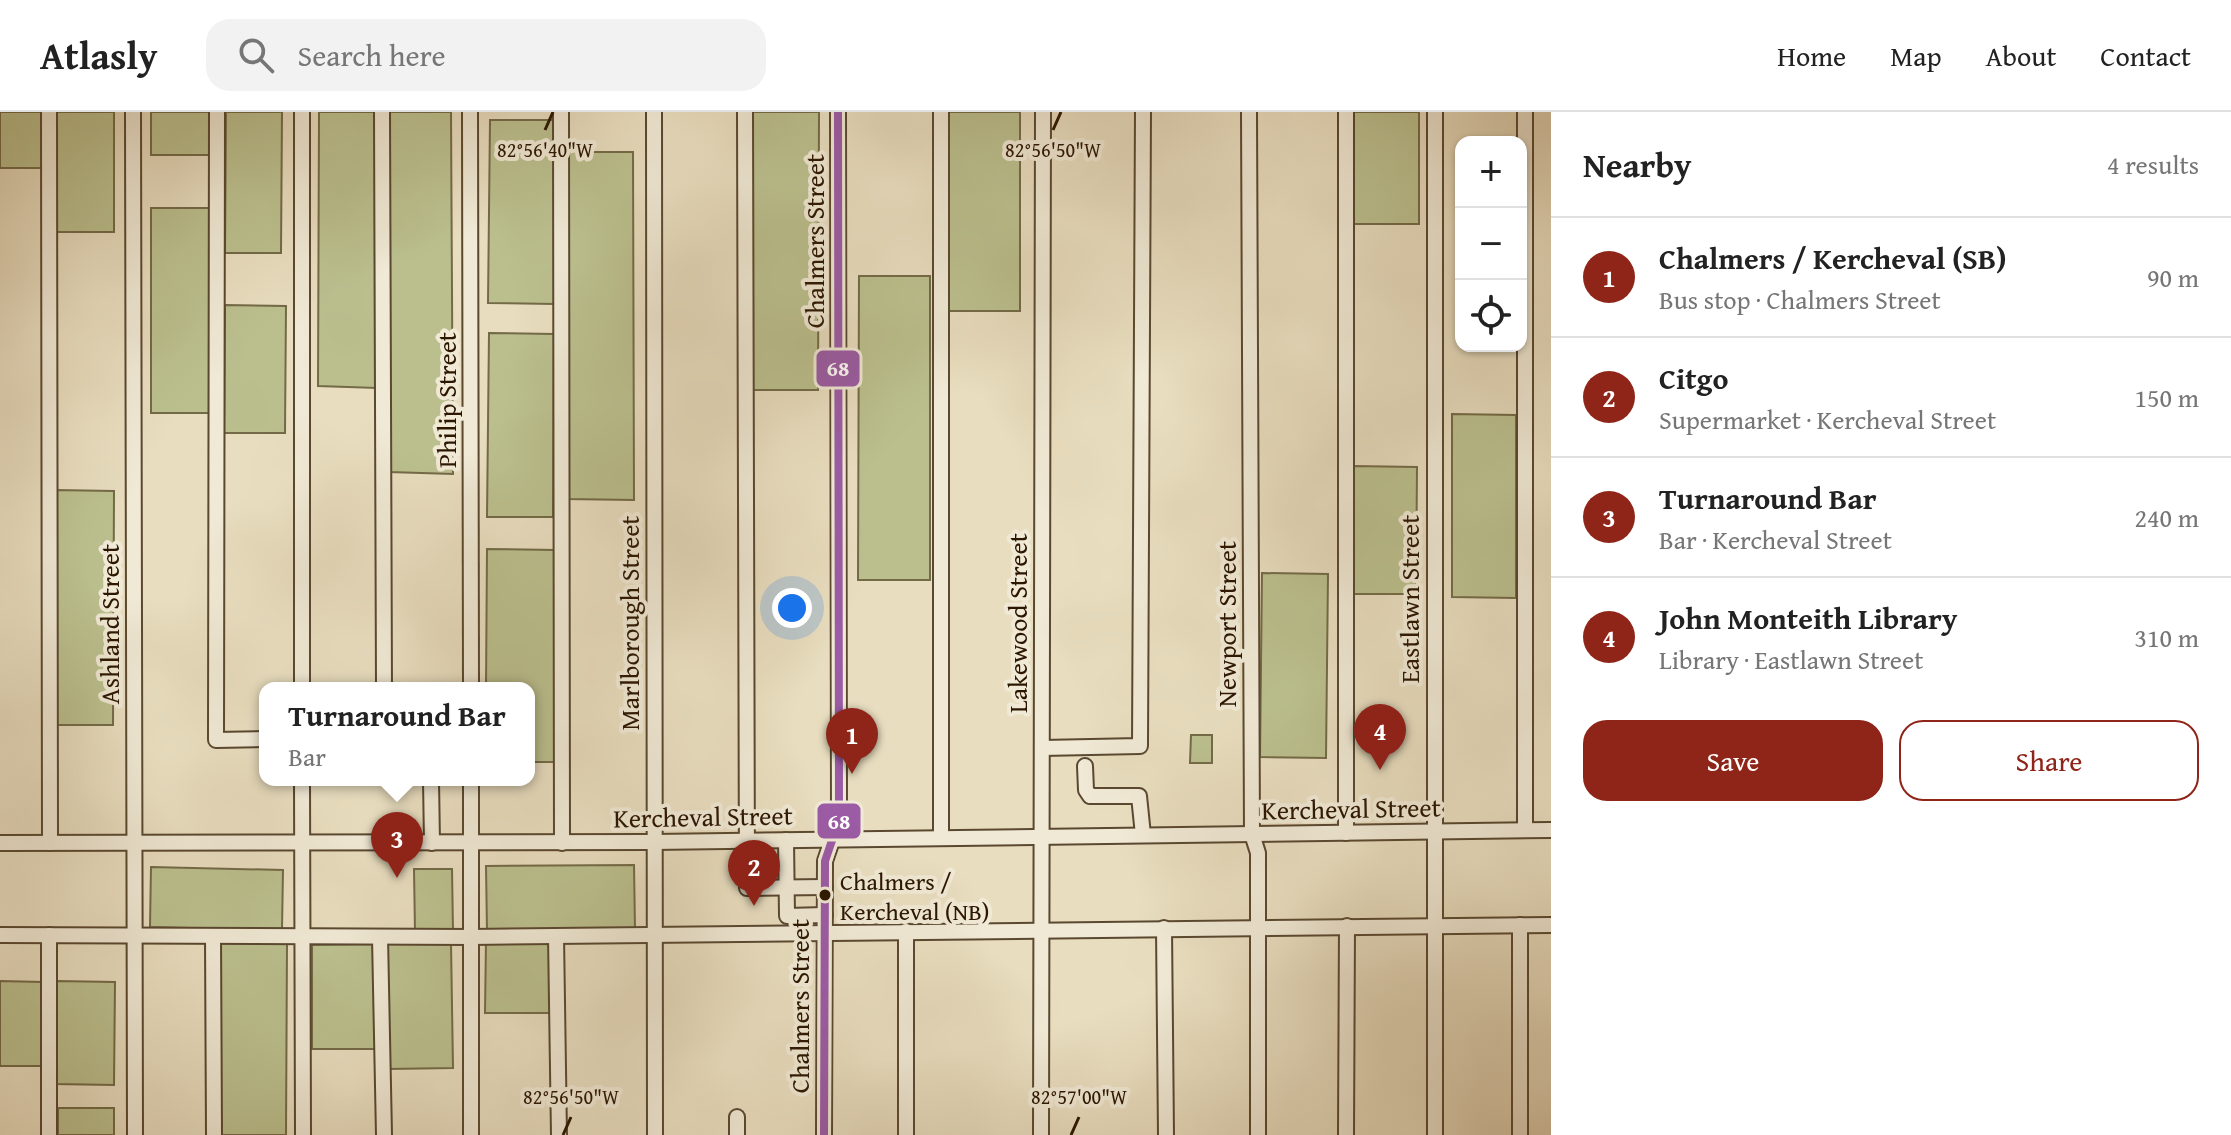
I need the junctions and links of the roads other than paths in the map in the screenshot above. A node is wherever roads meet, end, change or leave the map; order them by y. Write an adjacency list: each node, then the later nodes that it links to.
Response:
1 (49, 112): 40 (street)
2 (133, 112): 41 (street, Ashland Street)
3 (217, 112): 21 (street)
4 (302, 112): 18 (street)
5 (382, 112): 19 (street)
6 (470, 112): 20 (street, Philip Street)
7 (561, 112): 45 (street)
8 (654, 112): 38 (street, Marlborough Street)
9 (745, 112): 36 (street)
10 (838, 112): 35 (street, Chalmers Street)
11 (941, 112): 34 (street)
12 (1043, 112): 22 (street, Lakewood Street)
13 (1143, 112): 22 (street)
14 (1249, 112): 31 (street, Newport Street)
15 (1346, 112): 30 (street)
16 (1435, 112): 29 (street, Eastlawn Street)
17 (1525, 112): 27 (street)
18 (302, 682)
19 (384, 682)
20 (471, 682)
21 (259, 739)
22 (1042, 748): 33 (street, Lakewood Street)
23 (1085, 766): 32 (street)
24 (302, 786): 42 (street)
25 (431, 786): 43 (street)
26 (471, 786): 44 (street)
27 (1525, 830): 28 (street, Kercheval Street); 29 (street, Kercheval Street)
28 (1551, 830)
29 (1435, 832): 30 (street, Kercheval Street); 52 (street, Eastlawn Street)
30 (1346, 833): 31 (street, Kercheval Street)
31 (1252, 834): 32 (street, Kercheval Street); 53 (street, Newport Street)
32 (1143, 835): 33 (street, Kercheval Street)
33 (1042, 837): 34 (street, Kercheval Street); 55 (street, Lakewood Street)
34 (941, 838): 35 (street, Kercheval Street)
35 (832, 839): 37 (street, Kercheval Street); 46 (street, Chalmers Street)
36 (747, 840): 37 (street, Kercheval Street); 38 (street, Kercheval Street); 47 (street)
37 (786, 840): 47 (street)
38 (654, 842): 45 (street, Kercheval Street); 58 (street, Marlborough Street)
39 (0, 843): 40 (street, Kercheval Street)
40 (50, 843): 41 (street, Kercheval Street)
41 (135, 843): 42 (street, Kercheval Street); 61 (street, Ashland Street)
42 (302, 843): 43 (street, Kercheval Street); 64 (street)
43 (432, 843): 44 (street, Kercheval Street)
44 (471, 843): 45 (street, Kercheval Street); 66 (street)
45 (562, 843)
46 (825, 887): 47 (street); 48 (street, Chalmers Street)
47 (786, 888): 48 (street)
48 (825, 915): 57 (street, Chalmers Street)
49 (1520, 925): 50 (street); 52 (street); 84 (street)
50 (1551, 925)
51 (1347, 926): 52 (street); 53 (street); 82 (street)
52 (1435, 926): 83 (street, Eastlawn Street)
53 (1258, 927): 54 (street); 81 (street, Newport Street)
54 (1164, 928): 55 (street); 80 (street)
55 (1042, 929): 56 (street); 79 (street, Lakewood Street)
56 (906, 931): 57 (street); 78 (street)
57 (825, 932): 58 (street); 77 (street, Chalmers Street)
58 (654, 934): 63 (street); 75 (street, Marlborough Street)
59 (0, 935): 60 (street)
60 (49, 935): 61 (street); 68 (street)
61 (135, 935): 62 (street); 69 (street, Ashland Street)
62 (213, 936): 64 (street); 70 (street)
63 (556, 936): 66 (street); 74 (street)
64 (303, 937): 65 (street); 71 (street)
65 (380, 937): 66 (street); 72 (street)
66 (471, 937): 73 (street)
67 (737, 1117): 76 (street)
68 (49, 1135)
69 (135, 1135)
70 (214, 1135)
71 (303, 1135)
72 (384, 1135)
73 (471, 1135)
74 (559, 1135)
75 (655, 1135)
76 (737, 1135)
77 (824, 1135)
78 (906, 1135)
79 (1041, 1135)
80 (1166, 1135)
81 (1258, 1135)
82 (1346, 1135)
83 (1435, 1135)
84 (1520, 1135)

